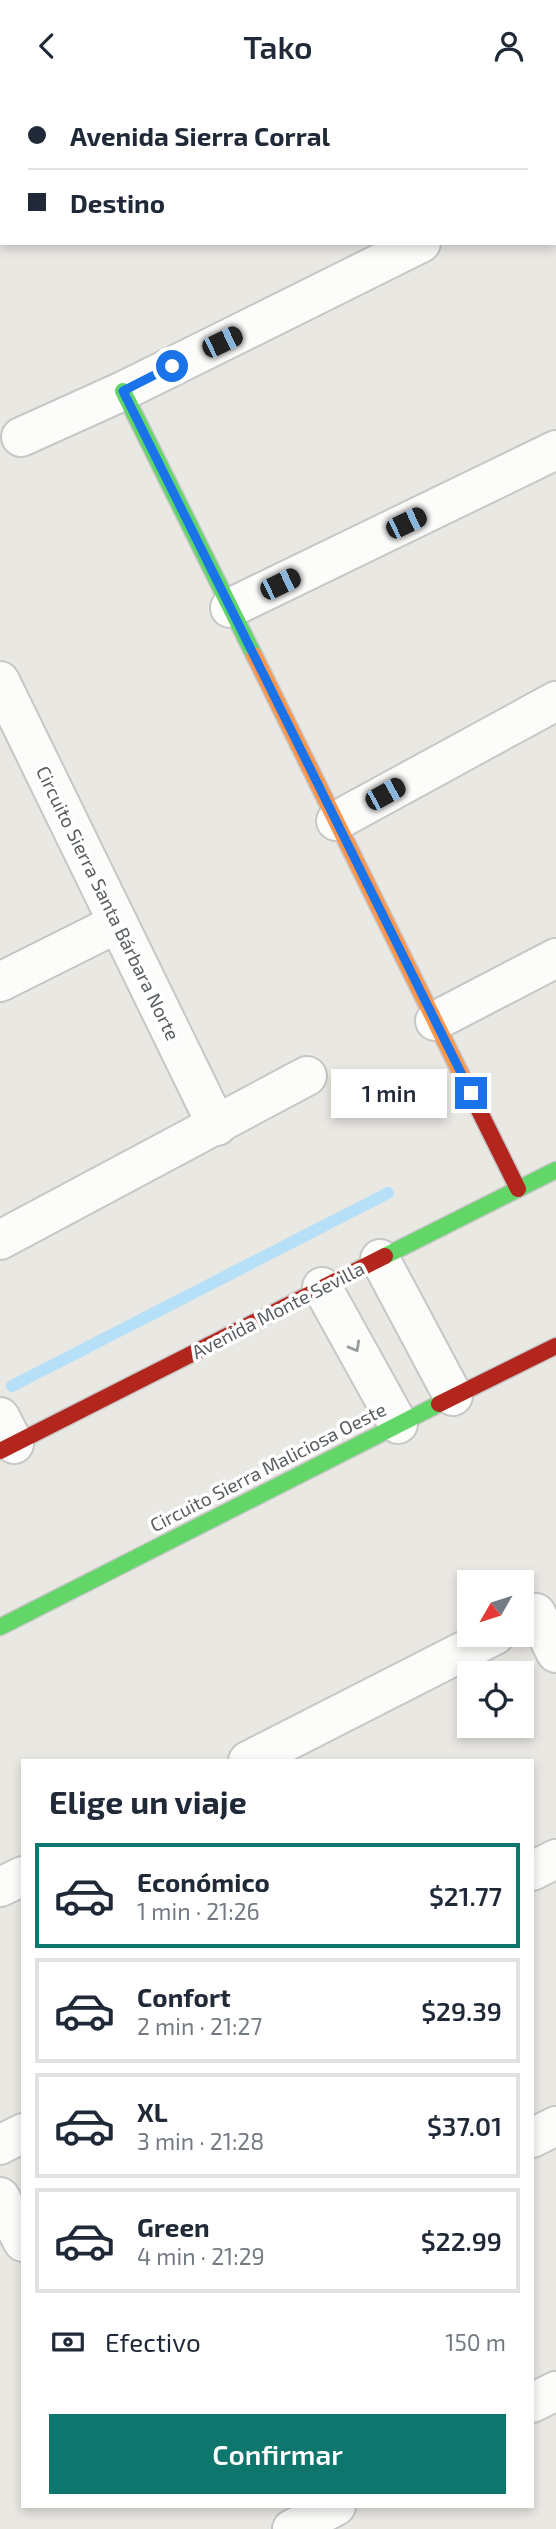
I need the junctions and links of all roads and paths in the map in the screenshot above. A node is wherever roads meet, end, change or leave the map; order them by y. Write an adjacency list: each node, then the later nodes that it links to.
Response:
1 (417, 245): 2 (street)
2 (123, 391): 3 (street); 5 (street)
3 (21, 437)
4 (556, 450): 5 (street)
5 (230, 608): 8 (street)
6 (556, 701): 8 (street)
7 (5, 705): 9 (street, Circuito Sierra Santa Bárbara Norte)
8 (336, 821): 12 (street)
9 (118, 923): 11 (street); 14 (street, Circuito Sierra Santa Bárbara Norte)
10 (556, 958): 12 (street)
11 (0, 982)
12 (435, 1021): 16 (street)
13 (307, 1076): 14 (street)
14 (217, 1126): 17 (street)
15 (556, 1170): 16 (street, Avenida Monte Sevilla)
16 (518, 1189): 18 (street, Avenida Monte Sevilla)
17 (0, 1240)
18 (380, 1259): 19 (street, Avenida Monte Sevilla); 21 (street)
19 (323, 1287): 22 (street, one-way to 22); 23 (street, Avenida Monte Sevilla)
20 (556, 1346): 21 (street, Circuito Sierra Maliciosa Oeste)
21 (453, 1396): 22 (street, Circuito Sierra Maliciosa Oeste)
22 (398, 1424): 25 (street, Circuito Sierra Maliciosa Oeste)
23 (5, 1437)
24 (538, 1613): 27 (street)
25 (0, 1627)
26 (471, 1647): 28 (street)
27 (556, 1653)
28 (252, 1759)
29 (556, 1859): 30 (street)
30 (534, 1870)
31 (21, 1877): 32 (street)
32 (0, 1887)
33 (556, 2126): 35 (street)
34 (21, 2134): 36 (street)
35 (534, 2137)
36 (0, 2145)
37 (0, 2197): 38 (street)
38 (21, 2238)
39 (556, 2391): 40 (street)
40 (534, 2402)
41 (332, 2508): 42 (street)
42 (292, 2529)

